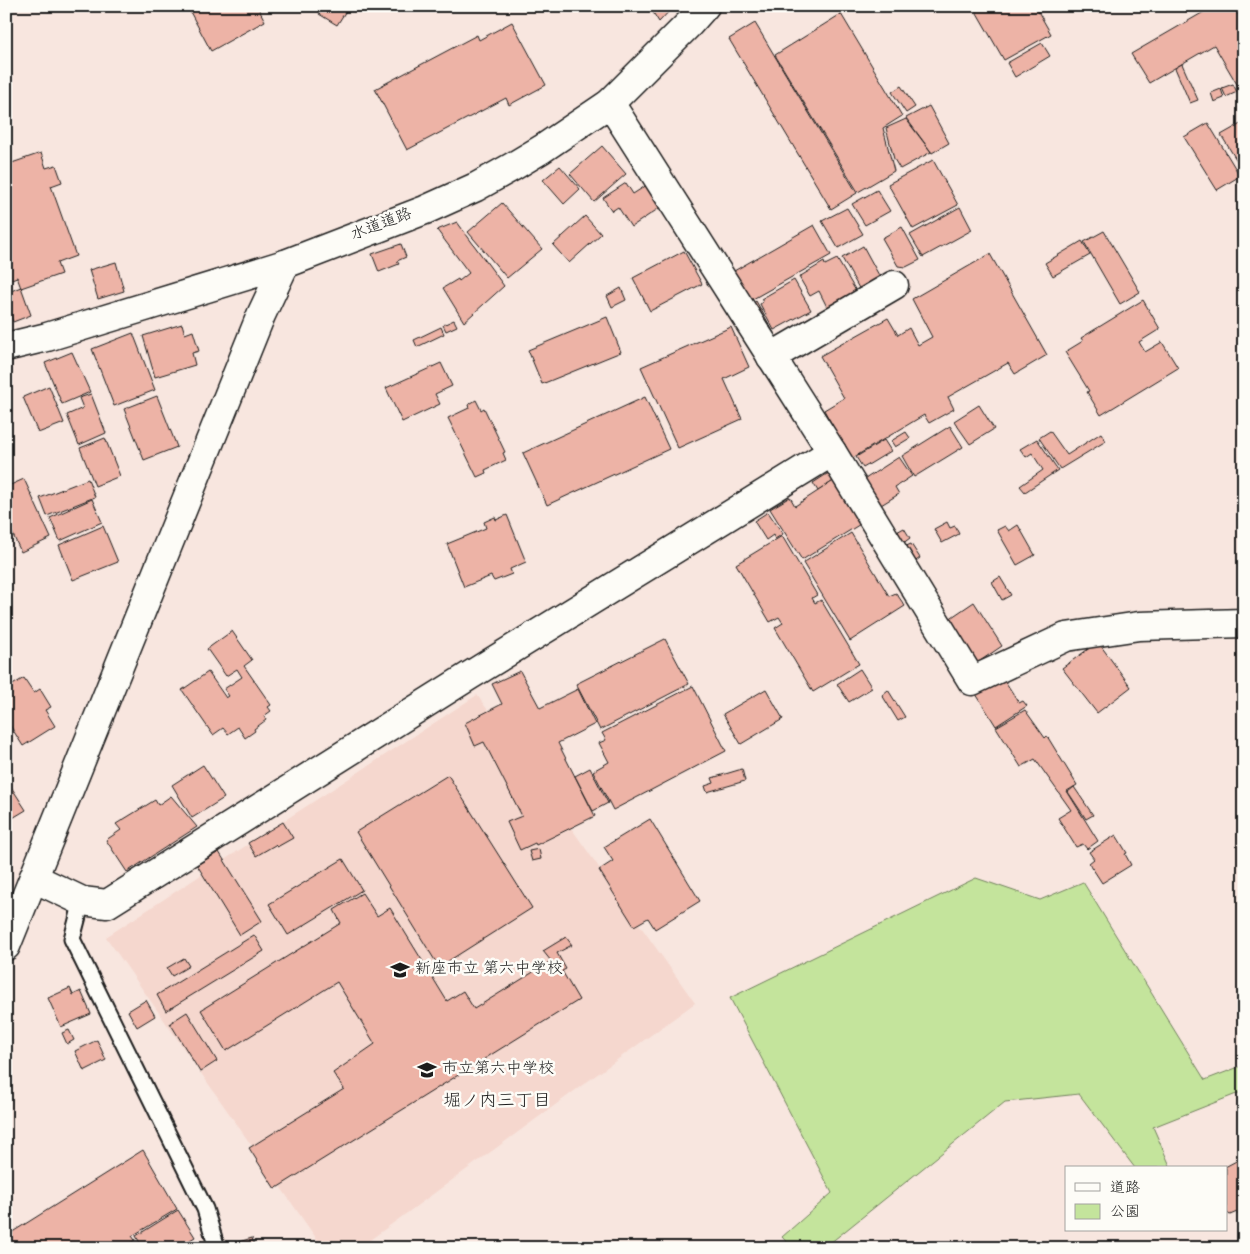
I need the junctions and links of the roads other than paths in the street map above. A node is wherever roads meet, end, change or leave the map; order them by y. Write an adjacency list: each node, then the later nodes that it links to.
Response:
1 (704, 6): 2 (street, 水道道路)
2 (610, 102): 3 (street, 水道道路); 6 (street)
3 (285, 264): 5 (street, 水道道路); 9 (street)
4 (894, 285): 6 (street)
5 (6, 347)
6 (771, 357): 7 (street)
7 (832, 452): 8 (street); 10 (street)
8 (1244, 623)
9 (34, 878): 10 (street); 11 (street)
10 (82, 901): 12 (lane)
11 (6, 946)
12 (216, 1248)

